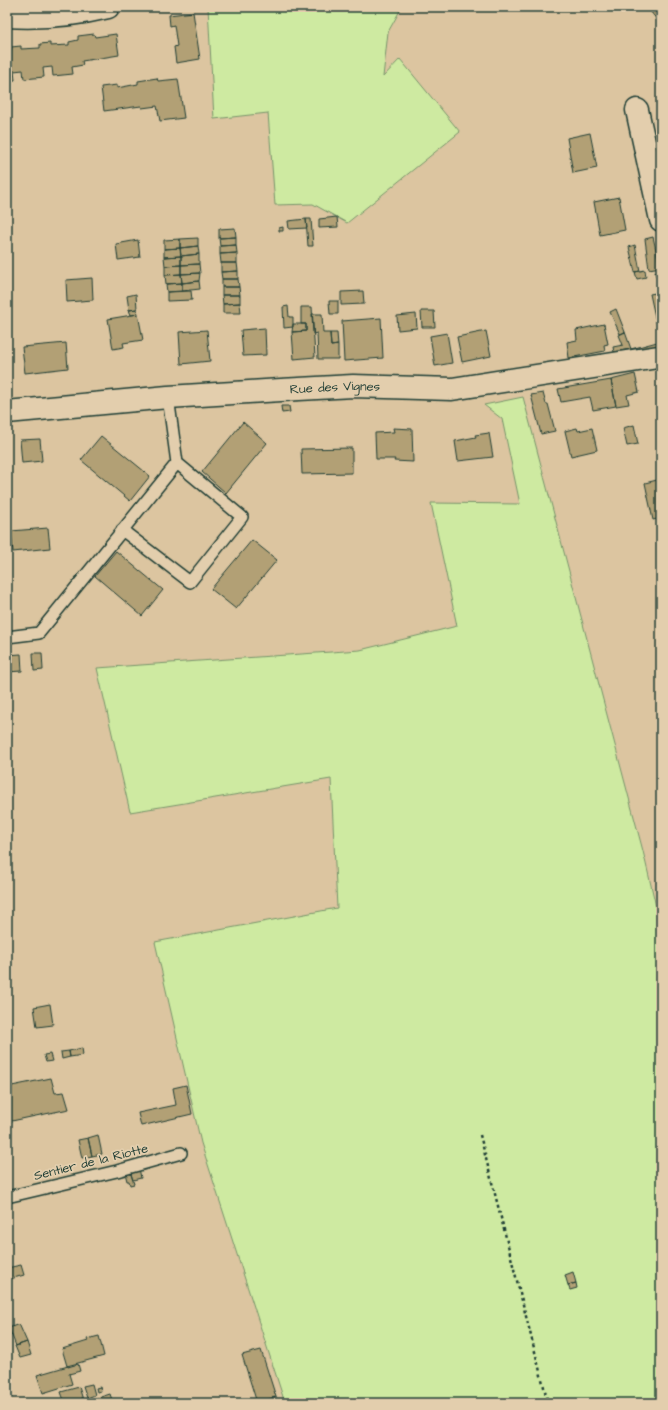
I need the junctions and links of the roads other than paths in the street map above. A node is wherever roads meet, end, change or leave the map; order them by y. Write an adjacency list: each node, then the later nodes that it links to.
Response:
1 (108, 7): 2 (street)
2 (7, 16)
3 (637, 110): 4 (street)
4 (661, 220)
5 (661, 358): 6 (street, Rue des Vignes)
6 (168, 397): 7 (street, Rue des Vignes); 8 (lane)
7 (7, 412)
8 (177, 463): 9 (lane); 9 (lane)
9 (122, 530): 10 (lane)
10 (7, 637)
11 (181, 1153): 12 (lane, Sentier de la Riotte)
12 (7, 1197)

